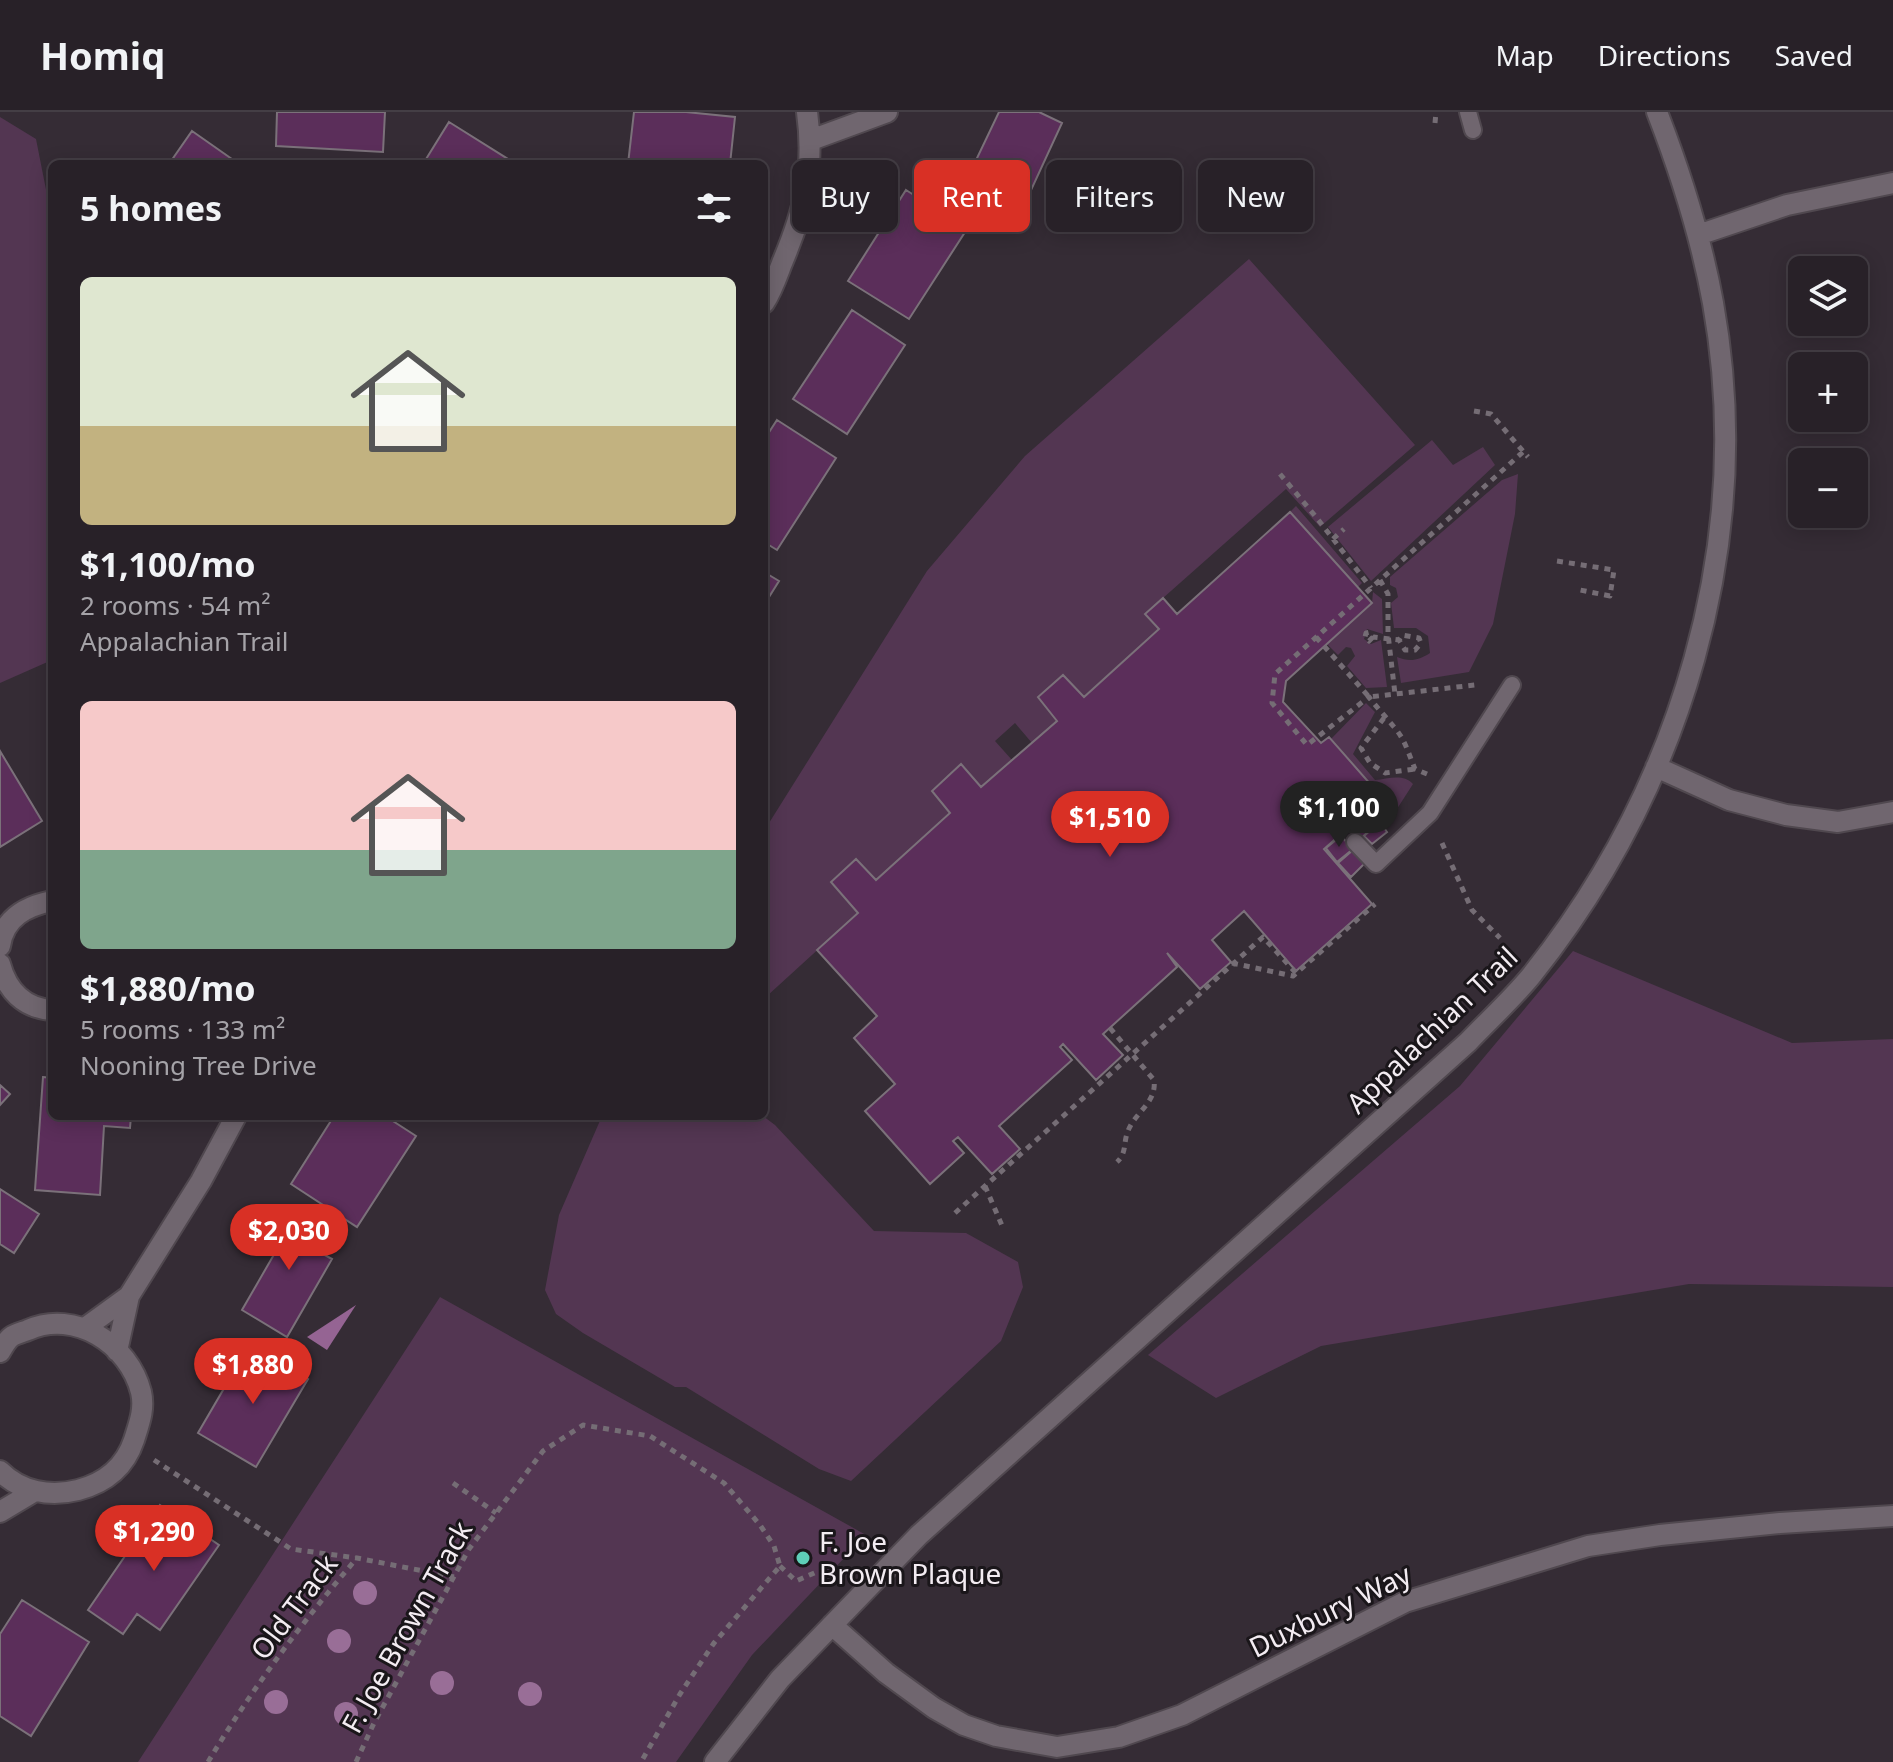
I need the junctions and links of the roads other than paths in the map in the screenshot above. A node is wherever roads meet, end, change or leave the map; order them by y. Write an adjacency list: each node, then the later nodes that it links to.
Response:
1 (807, 112): 6 (street)
2 (887, 112): 6 (street)
3 (1468, 112): 5 (lane)
4 (1657, 112): 8 (street, Appalachian Trail)
5 (1473, 130)
6 (811, 140): 9 (street)
7 (1893, 183): 8 (street)
8 (1698, 235): 11 (street, Appalachian Trail)
9 (768, 294)
10 (1512, 685): 13 (lane)
11 (1656, 767): 12 (street); 27 (street, Appalachian Trail)
12 (1893, 812)
13 (1355, 842)
14 (48, 902): 15 (street)
15 (0, 946)
16 (0, 964): 17 (street)
17 (48, 1009)
18 (234, 1120): 19 (street)
19 (129, 1296): 20 (street); 21 (street)
20 (85, 1328): 21 (street); 22 (street)
21 (117, 1351): 24 (street)
22 (0, 1352)
23 (0, 1471): 24 (street)
24 (35, 1491): 25 (street)
25 (0, 1512)
26 (1893, 1516): 27 (street, Duxbury Way)
27 (832, 1625): 28 (street, Appalachian Trail)
28 (715, 1762)

